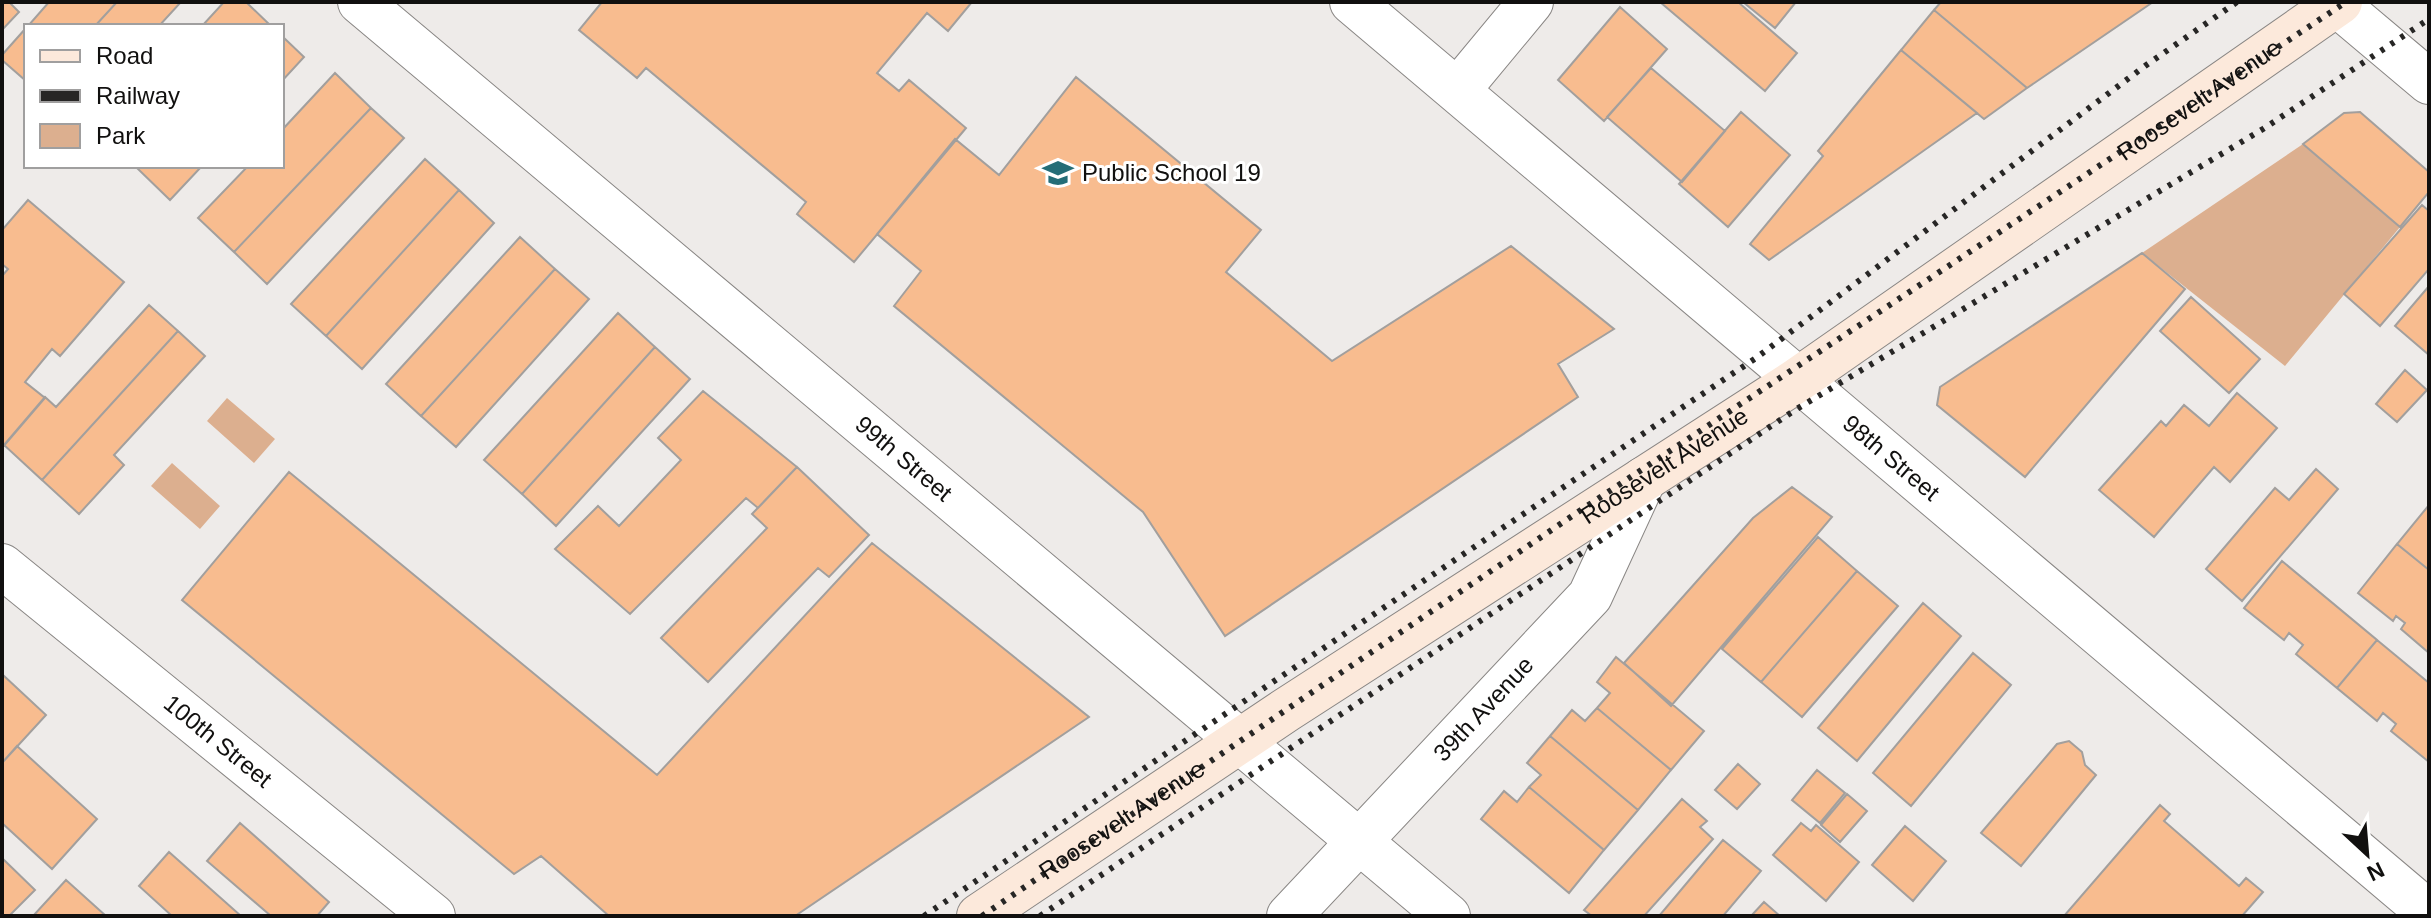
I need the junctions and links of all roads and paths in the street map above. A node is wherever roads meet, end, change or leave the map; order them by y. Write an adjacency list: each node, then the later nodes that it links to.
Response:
1 (360, 2): 10 (street, 99th Street)
2 (1352, 2): 6 (street, 98th Street)
3 (1531, 2): 6 (street)
4 (2337, 3): 5 (street); 7 (main road, Roosevelt Avenue)
5 (2429, 82)
6 (1458, 90): 7 (street, 98th Street)
7 (1796, 381): 8 (main road, Roosevelt Avenue); 12 (street, 98th Street)
8 (1644, 479): 10 (main road, Roosevelt Avenue); 11 (street, 39th Avenue)
9 (2, 566): 13 (street, 100th Street)
10 (1239, 741): 11 (street, 99th Street); 14 (main road, Roosevelt Avenue)
11 (1358, 841): 15 (street, 39th Avenue); 16 (street, 99th Street)
12 (2419, 903)
13 (433, 916)
14 (979, 916)
15 (1289, 916)
16 (1448, 916)

